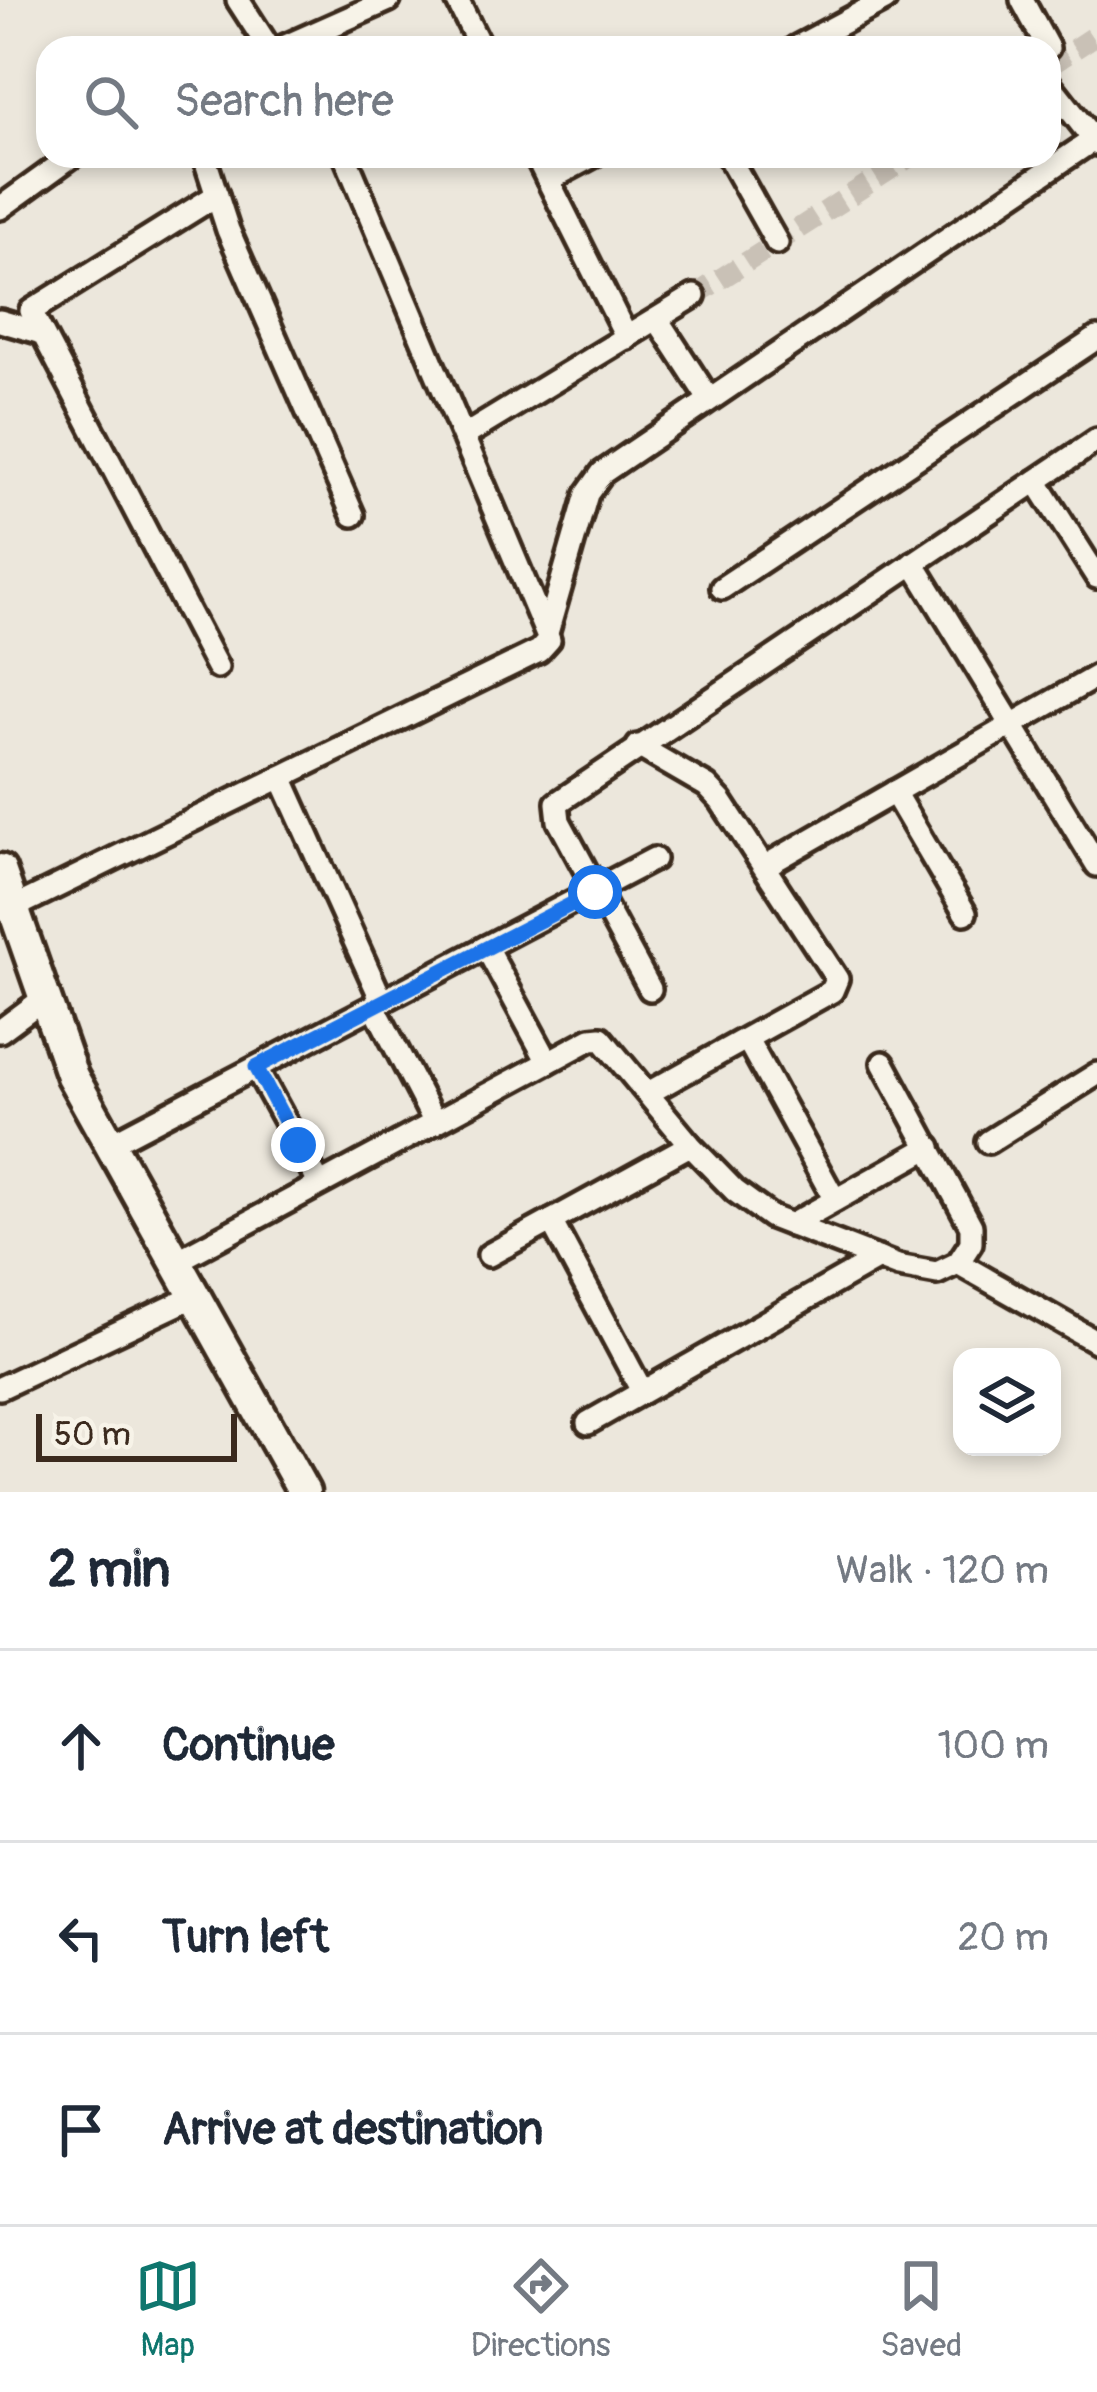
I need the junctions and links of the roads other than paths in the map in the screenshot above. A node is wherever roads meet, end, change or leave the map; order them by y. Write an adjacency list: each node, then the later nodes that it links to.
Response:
1 (238, 0): 7 (street)
2 (389, 0): 8 (street)
3 (458, 0): 9 (street)
4 (885, 0): 6 (street)
5 (1022, 0): 11 (street)
6 (846, 9): 10 (street)
7 (261, 36)
8 (308, 36)
9 (476, 36)
10 (811, 36)
11 (1039, 36)
12 (1061, 80): 13 (street)
13 (1093, 134): 14 (street)
14 (1061, 156)
15 (55, 168): 24 (street)
16 (208, 168): 23 (street)
17 (350, 168): 33 (street)
18 (542, 168): 22 (street)
19 (570, 168): 22 (street)
20 (735, 168): 25 (street)
21 (1044, 168): 32 (street)
22 (548, 180): 30 (street)
23 (217, 195): 29 (street); 36 (street)
24 (0, 208)
25 (777, 243)
26 (694, 296): 27 (street)
27 (657, 320): 30 (street); 32 (street)
28 (0, 321): 29 (street)
29 (38, 332): 41 (street)
30 (627, 338): 33 (street)
31 (1097, 338): 39 (street)
32 (709, 399): 40 (street)
33 (464, 436): 40 (street)
34 (1097, 440): 35 (street)
35 (1036, 481): 37 (street); 38 (street)
36 (352, 514)
37 (913, 563): 43 (street); 44 (street)
38 (1097, 577)
39 (722, 588)
40 (547, 633): 45 (street)
41 (217, 668)
42 (1097, 676): 43 (street)
43 (1013, 724): 46 (street); 49 (street)
44 (638, 746): 48 (street); 51 (street)
45 (281, 777): 52 (street); 57 (street)
46 (894, 792): 48 (street); 53 (street)
47 (654, 859): 51 (street)
48 (767, 865): 59 (street)
49 (1097, 866)
50 (0, 870): 52 (street)
51 (595, 892): 54 (street); 55 (street)
52 (13, 908): 56 (street)
53 (964, 913)
54 (486, 947): 57 (street); 60 (street)
55 (650, 989)
56 (43, 999): 58 (street); 68 (street)
57 (378, 1004): 62 (street); 65 (street)
58 (0, 1031)
59 (747, 1039): 64 (street); 71 (street)
60 (548, 1062): 64 (street); 65 (street)
61 (883, 1063): 69 (street)
62 (256, 1067): 68 (street); 70 (street)
63 (1097, 1074): 66 (street)
64 (650, 1092): 67 (street)
65 (435, 1123): 70 (street)
66 (988, 1142)
67 (690, 1144): 72 (street); 73 (street)
68 (108, 1145): 76 (street)
69 (929, 1147): 71 (street); 77 (street)
70 (319, 1184): 76 (street)
71 (835, 1200): 73 (street)
72 (550, 1221): 74 (street); 81 (street)
73 (791, 1225): 75 (street)
74 (489, 1255)
75 (878, 1258): 77 (street); 81 (street)
76 (175, 1262): 78 (street)
77 (958, 1263): 79 (street)
78 (195, 1295): 80 (street); 83 (street)
79 (1097, 1342)
80 (0, 1388)
81 (642, 1391): 82 (street)
82 (588, 1423)
83 (304, 1492)

